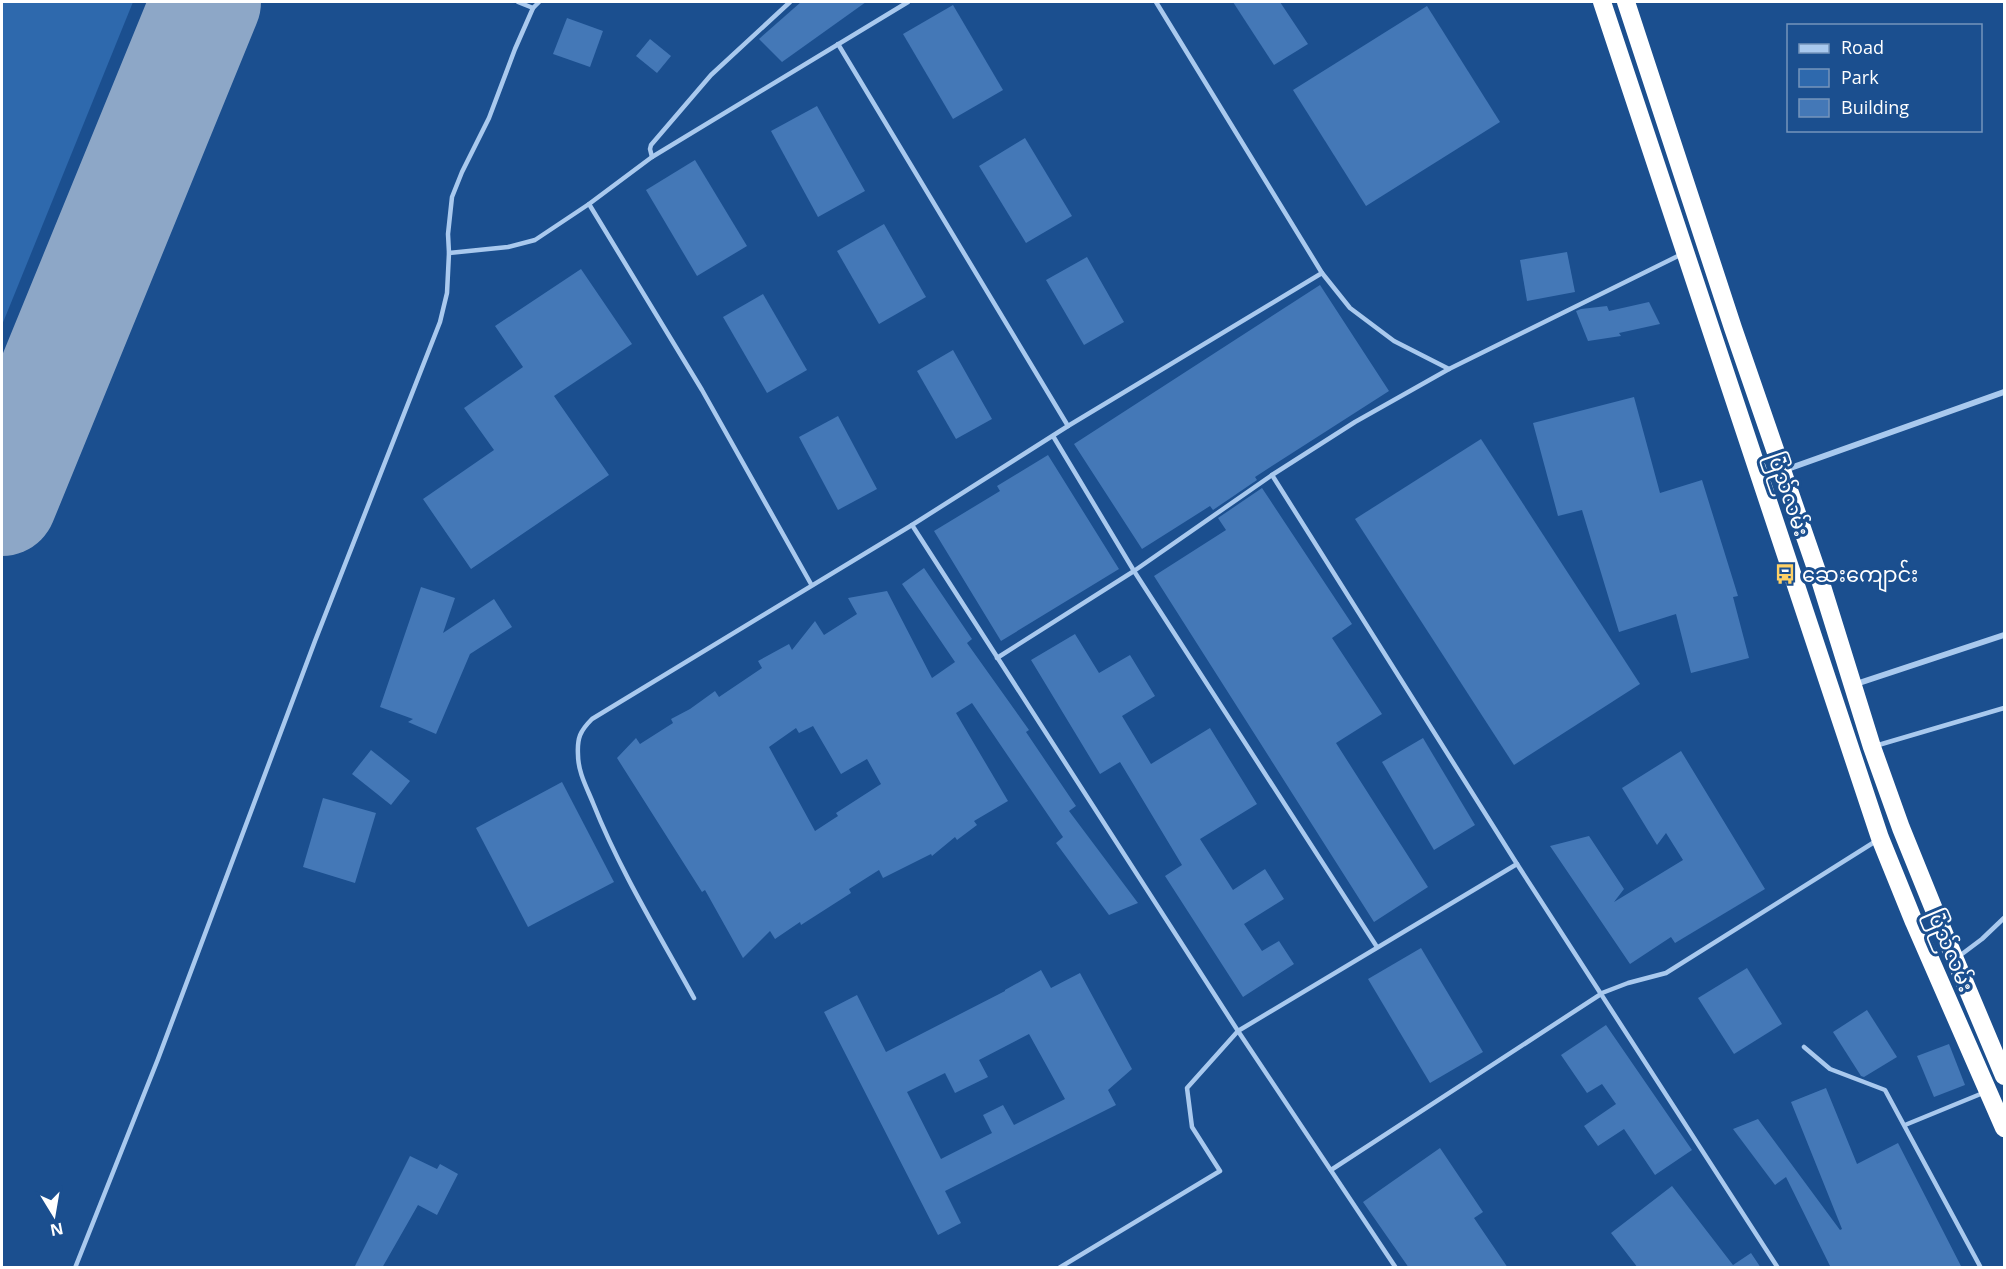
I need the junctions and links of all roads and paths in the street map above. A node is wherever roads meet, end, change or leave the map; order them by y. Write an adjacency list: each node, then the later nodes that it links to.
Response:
1 (518, 2): 8 (lane)
2 (539, 2): 8 (lane)
3 (790, 2): 10 (lane)
4 (908, 2): 9 (lane)
5 (1156, 2): 15 (lane)
6 (1602, 2): 14 (highway, ပြည်လမ်း)
7 (1629, 2): 12 (highway, ပြည်လမ်း)
8 (533, 9): 13 (lane)
9 (838, 44): 10 (lane); 20 (lane)
10 (652, 157): 11 (lane)
11 (589, 204): 13 (lane); 27 (lane)
12 (1706, 244): 14 (lane); 16 (highway, ပြည်လမ်း)
13 (449, 253): 51 (lane)
14 (1684, 253): 17 (highway, ပြည်လမ်း); 18 (lane)
15 (1322, 273): 18 (lane); 20 (lane)
16 (1733, 328): 17 (highway); 22 (highway, ပြည်လမ်း)
17 (1712, 335): 24 (highway, ပြည်လမ်း)
18 (1449, 369): 23 (lane)
19 (2004, 392): 22 (street)
20 (1068, 426): 21 (lane)
21 (1053, 436): 25 (lane); 26 (lane)
22 (1782, 471): 24 (street); 30 (highway, ပြည်လမ်း)
23 (1272, 475): 26 (lane); 36 (lane)
24 (1761, 481): 33 (highway, ပြည်လမ်း)
25 (912, 525): 27 (lane); 29 (lane)
26 (1134, 571): 29 (lane); 38 (lane)
27 (811, 584): 42 (lane)
28 (2004, 635): 30 (street)
29 (997, 658): 43 (lane)
30 (1852, 685): 32 (highway, ပြည်လမ်း)
31 (2004, 708): 32 (lane)
32 (1872, 747): 33 (lane); 34 (highway, ပြည်လမ်း)
33 (1853, 756): 35 (highway, ပြည်လမ်း)
34 (1901, 828): 35 (lane); 39 (highway, ပြည်လမ်း)
35 (1880, 838): 40 (highway, ပြည်လမ်း); 41 (lane)
36 (1517, 864): 38 (lane); 41 (lane)
37 (2004, 918): 39 (lane)
38 (1377, 947): 43 (lane)
39 (1956, 958): 40 (lane); 45 (highway, ပြည်လမ်း)
40 (1933, 966): 46 (highway, ပြည်လမ်း)
41 (1602, 994): 50 (lane); 54 (lane)
42 (694, 998)
43 (1238, 1031): 50 (lane); 52 (lane)
44 (1804, 1047): 48 (lane)
45 (2001, 1057): 46 (street); 47 (highway, ပြည်လမ်း)
46 (1977, 1068): 47 (highway, ပြည်လမ်း)
47 (1996, 1085): 48 (lane); 49 (highway, ပြည်လမ်း)
48 (1905, 1125): 55 (lane)
49 (2004, 1128)
50 (1331, 1170): 53 (lane)
51 (75, 1268)
52 (1059, 1268)
53 (1396, 1268)
54 (1778, 1268)
55 (1981, 1268)

